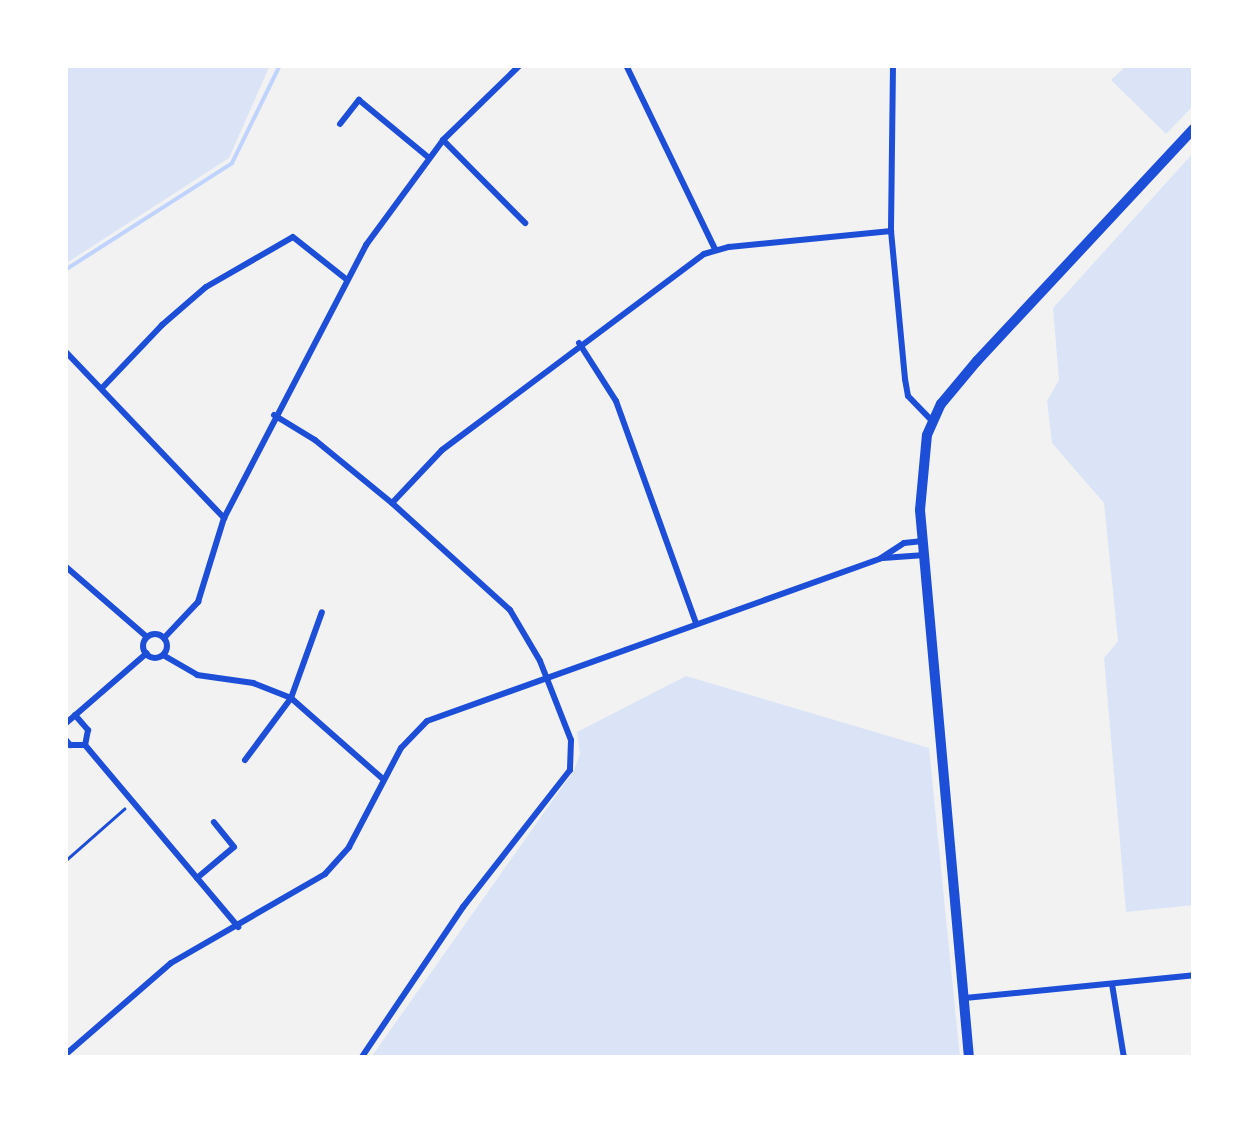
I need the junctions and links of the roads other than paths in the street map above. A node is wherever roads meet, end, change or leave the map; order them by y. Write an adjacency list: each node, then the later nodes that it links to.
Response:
1 (520, 65): 6 (street)
2 (626, 65): 10 (street)
3 (893, 65): 9 (street)
4 (340, 124): 7 (street)
5 (1194, 128): 16 (main road)
6 (442, 140): 7 (street); 8 (street)
7 (428, 158): 11 (street)
8 (525, 223)
9 (891, 231): 10 (street); 16 (street)
10 (715, 249): 12 (street)
11 (346, 279): 14 (street); 15 (street)
12 (578, 344): 17 (street); 24 (street)
13 (65, 350): 14 (street)
14 (103, 387): 18 (street)
15 (274, 415): 17 (street); 18 (street)
16 (932, 421): 19 (main road)
17 (392, 503): 29 (street)
18 (224, 518): 26 (street)
19 (923, 540): 20 (main road); 21 (street)
20 (924, 556): 21 (street); 42 (main road)
21 (882, 558): 24 (street)
22 (65, 566): 25 (street)
23 (322, 612): 30 (street)
24 (696, 623): 29 (street)
25 (147, 637): 26 (street); 27 (street)
26 (164, 638): 28 (street)
27 (146, 653): 28 (street); 31 (street)
28 (163, 654): 30 (street)
29 (547, 676): 36 (street); 45 (street)
30 (291, 698): 35 (street); 36 (street)
31 (75, 714): 32 (street); 34 (street)
32 (65, 724)
33 (65, 739): 34 (street)
34 (85, 744): 38 (street)
35 (246, 760)
36 (383, 779): 39 (street)
37 (214, 822): 38 (street)
38 (197, 878): 39 (street)
39 (238, 927): 43 (street)
40 (1194, 975): 41 (street)
41 (1112, 984): 42 (street); 47 (street)
42 (965, 998): 46 (main road)
43 (68, 1052): 44 (street)
44 (80, 1058)
45 (361, 1058)
46 (970, 1058)
47 (1124, 1058)

